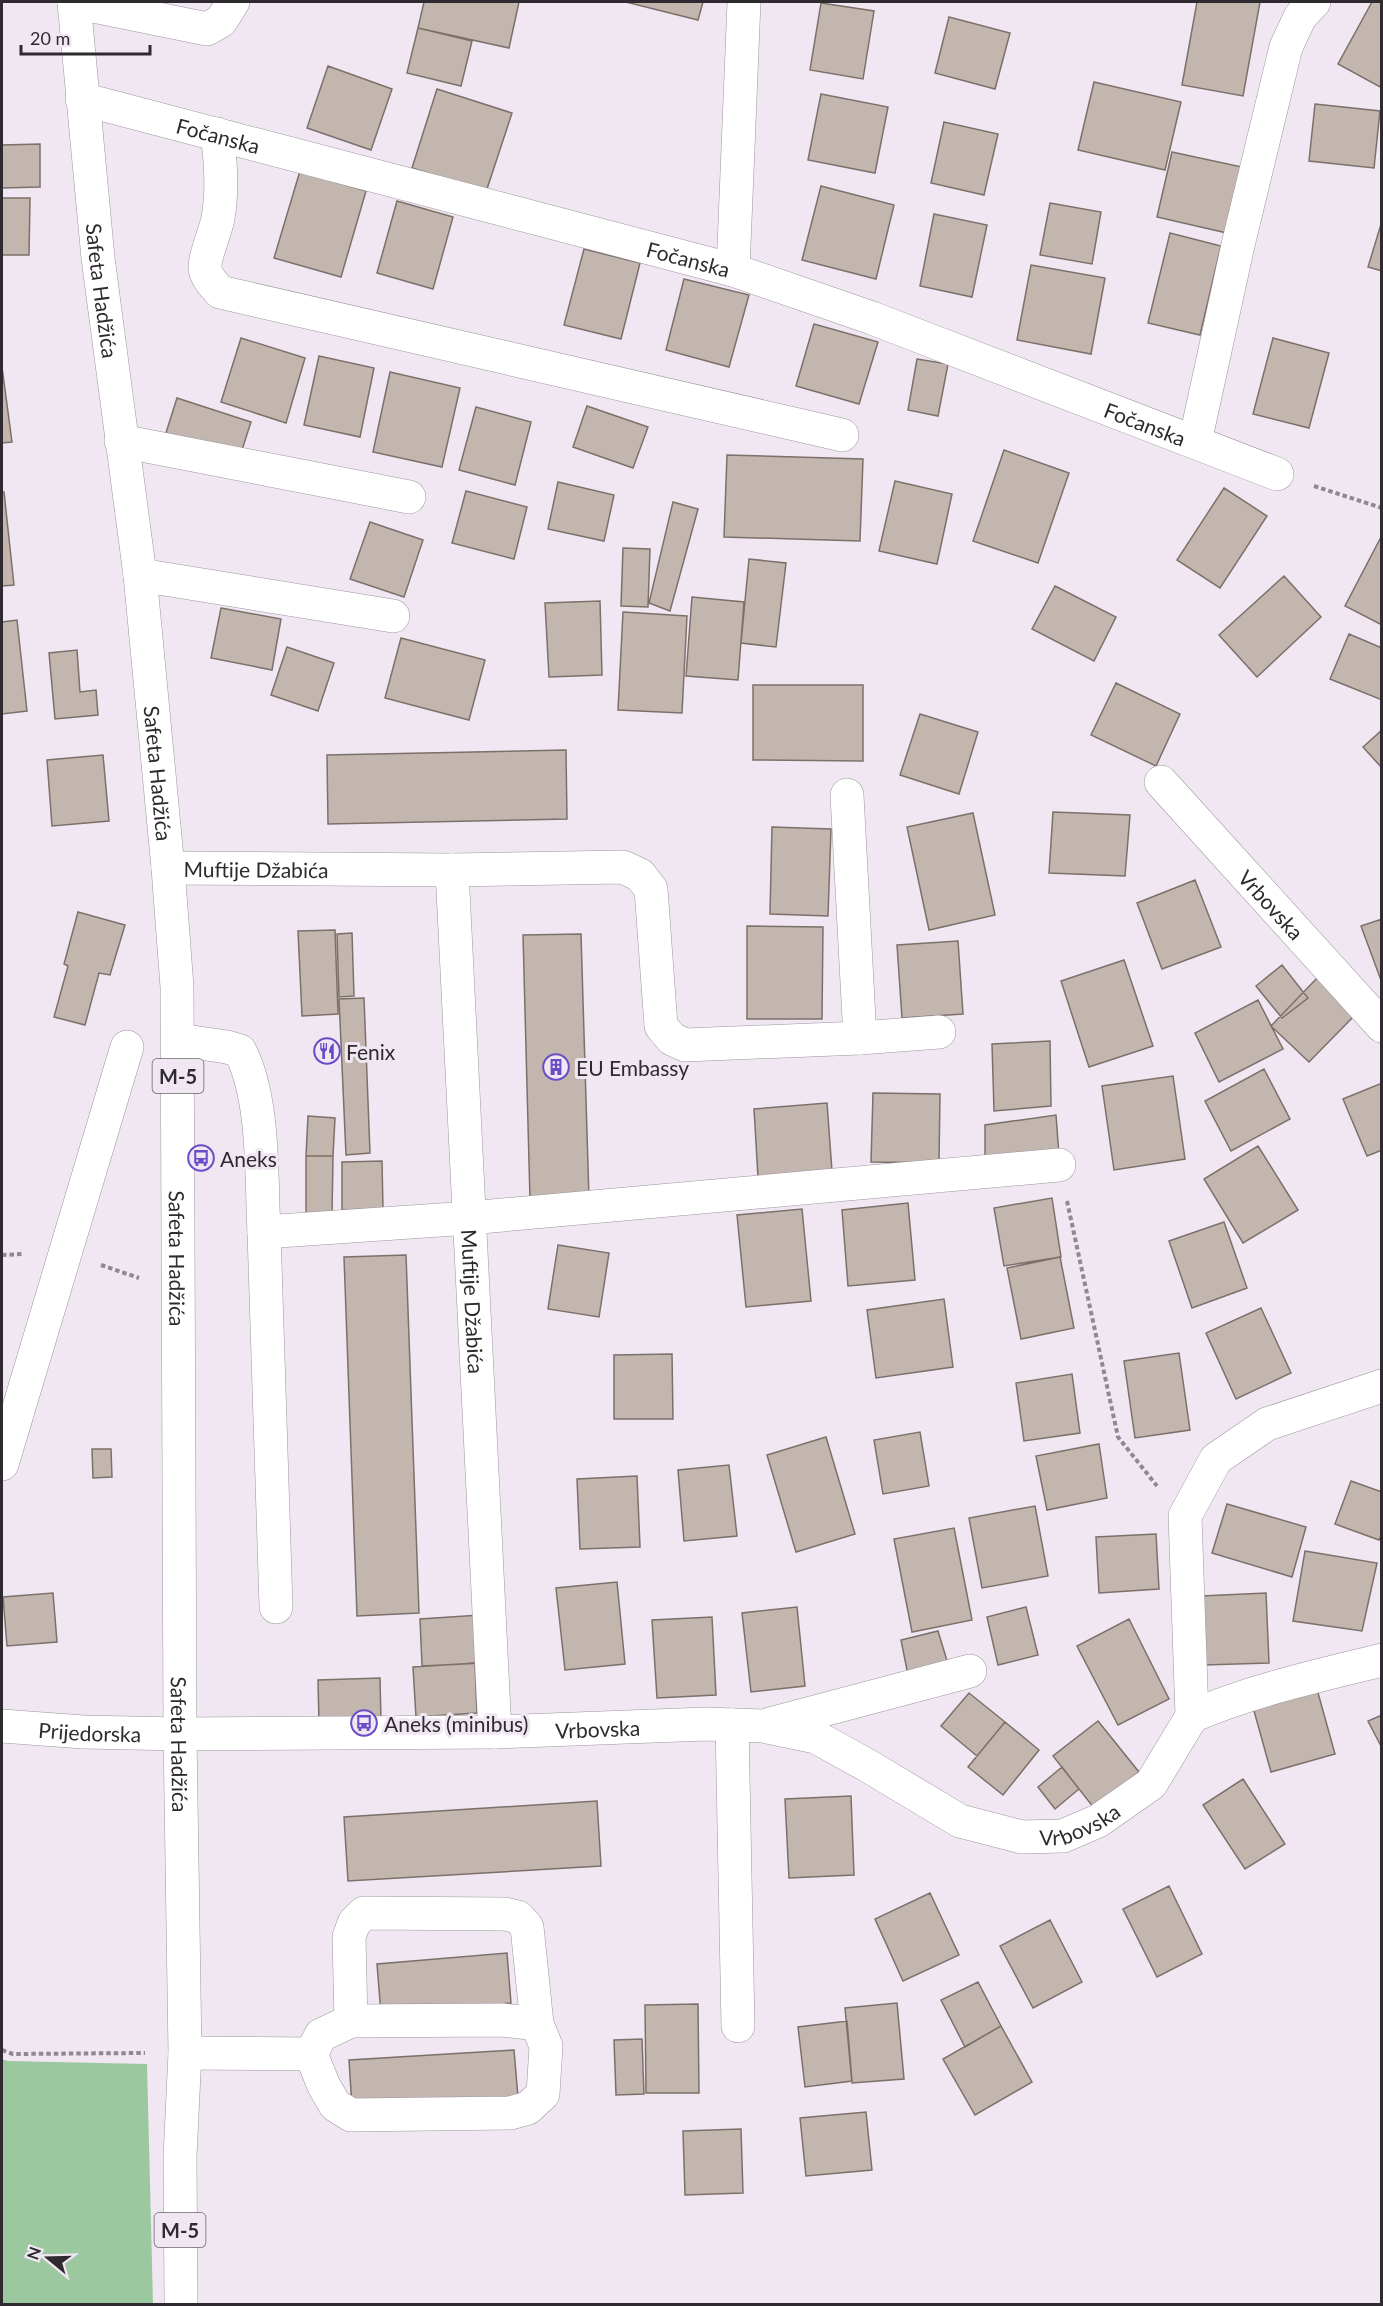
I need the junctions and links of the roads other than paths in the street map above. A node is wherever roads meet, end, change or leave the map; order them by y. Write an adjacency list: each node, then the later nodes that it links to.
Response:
1 (74, 2): 2 (street); 5 (street, Safeta Hadžića / M-5)
2 (233, 2)
3 (744, 2): 7 (street)
4 (1314, 2): 10 (street)
5 (82, 99): 6 (street, Fočanska); 9 (street, Safeta Hadžića / M-5)
6 (217, 134): 7 (street, Fočanska); 8 (street)
7 (733, 270): 10 (street, Fočanska)
8 (842, 435)
9 (121, 441): 12 (street); 13 (street, Safeta Hadžića / M-5)
10 (1195, 442): 11 (street, Fočanska)
11 (1277, 474)
12 (409, 497)
13 (140, 575): 14 (street); 17 (street, Safeta Hadžića / M-5)
14 (393, 616)
15 (1161, 782): 19 (street, Vrbovska)
16 (847, 795): 21 (street)
17 (168, 868): 18 (street, Muftije Džabića); 22 (street, Safeta Hadžića / M-5)
18 (452, 870): 21 (street, Muftije Džabića); 25 (street, Muftije Džabića)
19 (1382, 1026)
20 (939, 1032): 21 (street)
21 (860, 1038)
22 (178, 1040): 26 (street); 36 (street, Safeta Hadžića / M-5)
23 (127, 1047): 28 (street)
24 (1059, 1165): 25 (street)
25 (469, 1218): 26 (street); 35 (street, Muftije Džabića)
26 (264, 1232): 29 (street)
27 (1382, 1386): 32 (street)
28 (2, 1464)
29 (276, 1607)
30 (1382, 1660): 32 (street)
31 (970, 1671): 34 (street, Vrbovska)
32 (1192, 1716): 34 (street, Vrbovska)
33 (2, 1726): 36 (street, Prijedorska)
34 (747, 1726): 35 (street, Vrbovska); 39 (street)
35 (495, 1732): 36 (street, Vrbovska)
36 (180, 1734): 40 (street, Safeta Hadžića / M-5)
37 (351, 2021): 38 (street); 38 (street); 41 (street)
38 (537, 2024): 41 (street)
39 (738, 2026)
40 (185, 2053): 41 (street); 42 (street, Safeta Hadžića / M-5)
41 (311, 2054)
42 (181, 2304)

